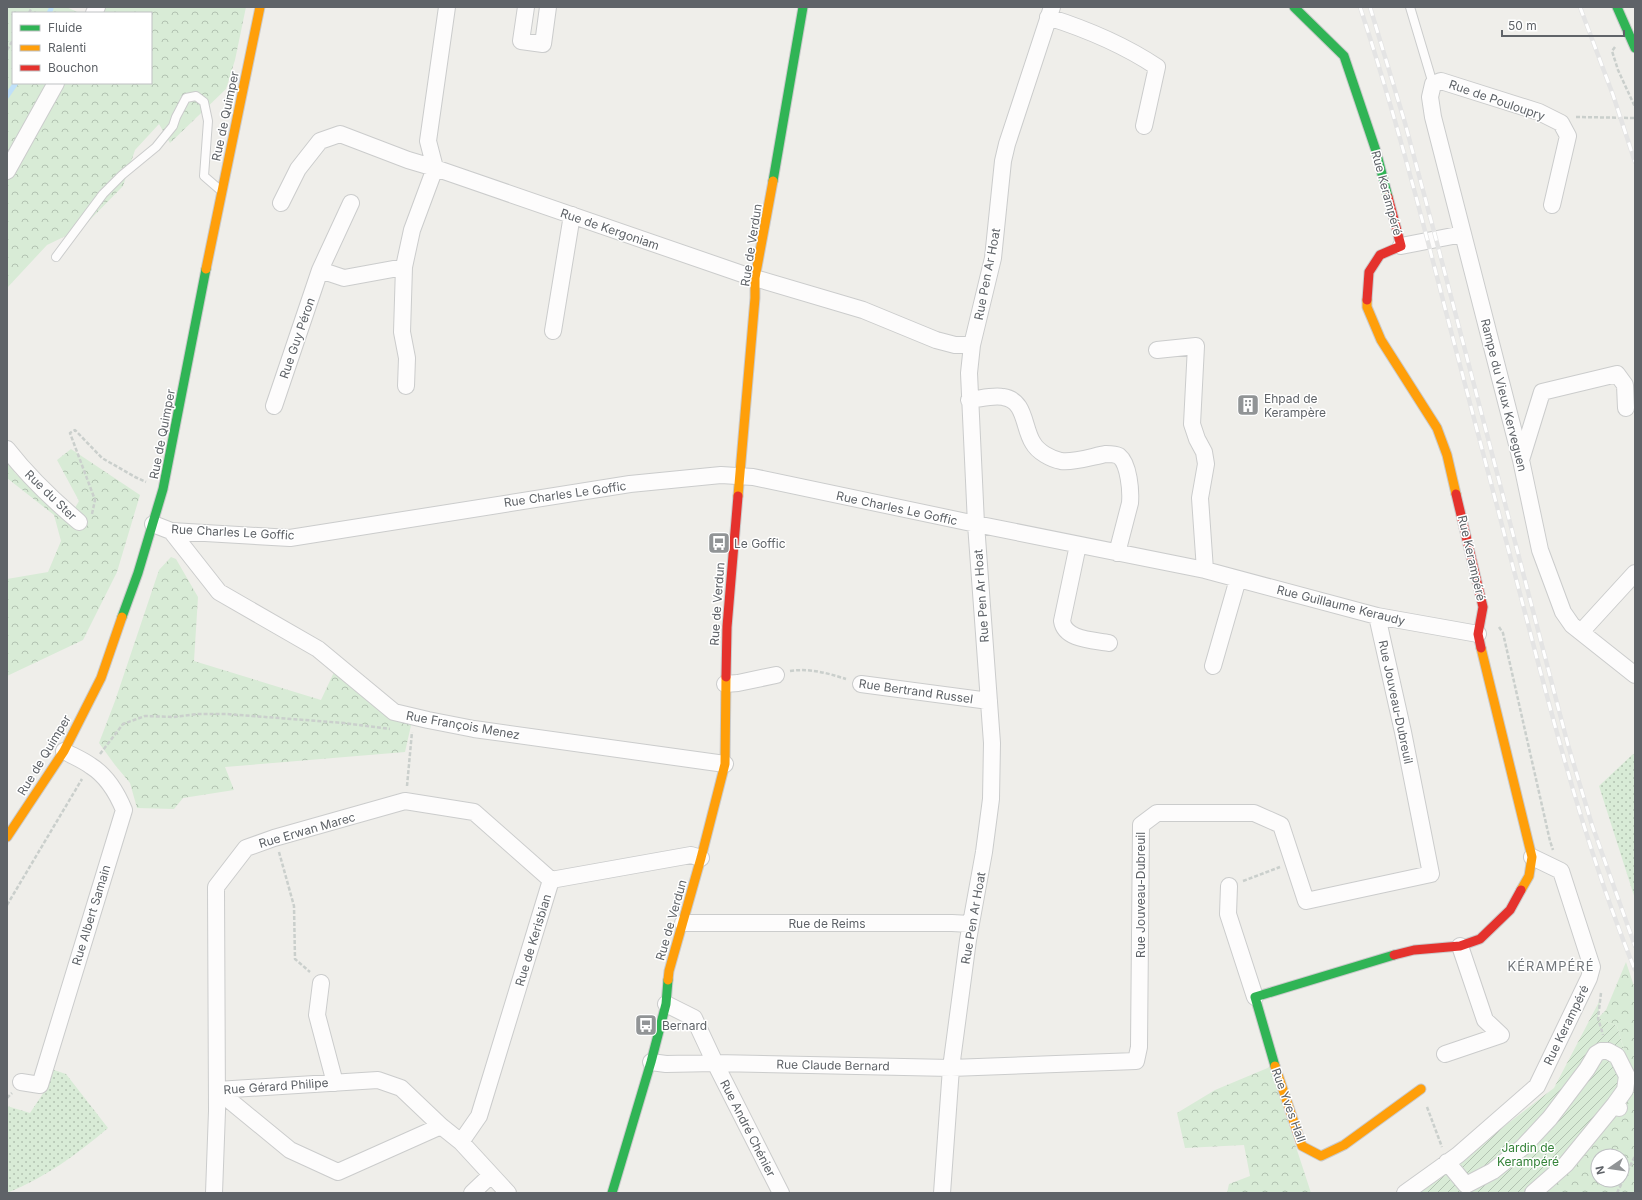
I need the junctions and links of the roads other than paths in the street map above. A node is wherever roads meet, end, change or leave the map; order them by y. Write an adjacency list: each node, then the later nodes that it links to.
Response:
1 (260, 7): 16 (main road, Rue de Quimper)
2 (447, 7): 14 (street)
3 (526, 7): 4 (street)
4 (548, 7)
5 (803, 7): 26 (main road, Rue de Verdun)
6 (1294, 7): 22 (main road, Rue Kerampéré)
7 (1410, 7): 12 (lane)
8 (1617, 7): 10 (main road)
9 (1050, 12): 13 (street); 28 (street, Rue Pen Ar Hoat)
10 (1635, 48)
11 (55, 84): 15 (street)
12 (1433, 84): 19 (street, Rue de Pouloupry); 21 (street, Rampe du Vieux Kerveguen)
13 (1144, 126)
14 (435, 168): 17 (street, Rue de Kergoniam); 20 (street, Rue de Kergoniam); 24 (street)
15 (7, 171)
16 (222, 191): 23 (lane); 38 (main road, Rue de Quimper)
17 (281, 203)
18 (350, 203): 25 (street, Rue Guy Péron)
19 (1552, 205)
20 (572, 215): 26 (street, Rue de Kergoniam); 27 (street)
21 (1463, 234): 22 (street); 35 (street, Rampe du Vieux Kerveguen)
22 (1401, 246): 48 (main road, Rue Kerampéré)
23 (56, 257)
24 (404, 267): 25 (street); 30 (street)
25 (320, 270): 32 (street, Rue Guy Péron)
26 (755, 278): 28 (street, Rue de Kergoniam); 36 (main road, Rue de Verdun)
27 (553, 332)
28 (972, 345): 31 (street, Rue Pen Ar Hoat)
29 (1157, 350): 43 (street)
30 (406, 386)
31 (969, 400): 39 (street, Rue Pen Ar Hoat); 42 (street)
32 (274, 406)
33 (1626, 408): 35 (street)
34 (7, 449): 37 (street, Rue du Ster)
35 (1522, 460): 47 (street, Rampe du Vieux Kerveguen)
36 (739, 476): 39 (street, Rue Charles Le Goffic); 40 (street, Rue Charles Le Goffic); 53 (main road, Rue de Verdun)
37 (79, 522)
38 (153, 524): 40 (street, Rue Charles Le Goffic); 56 (main road, Rue de Quimper)
39 (976, 524): 41 (street, Rue Guillaume Keraudy); 55 (street, Rue Pen Ar Hoat)
40 (172, 531): 57 (street, Rue François Menez)
41 (1078, 545): 42 (street, Rue Guillaume Keraudy); 49 (street)
42 (1117, 553): 43 (street, Rue Guillaume Keraudy)
43 (1205, 570): 45 (street, Rue Guillaume Keraudy)
44 (1635, 573): 47 (street)
45 (1238, 578): 46 (street, Rue Guillaume Keraudy); 50 (street)
46 (1377, 616): 48 (street, Rue Guillaume Keraudy); 72 (street, Rue Jouveau-Dubreuil)
47 (1581, 632): 52 (street, Rampe du Vieux Kerveguen)
48 (1478, 634): 59 (main road, Rue Kerampéré)
49 (1109, 643)
50 (1213, 666)
51 (776, 675): 53 (street)
52 (1635, 675)
53 (725, 684): 57 (main road, Rue de Verdun)
54 (861, 684): 55 (street, Rue Bertrand Russel)
55 (989, 701): 64 (street, Rue Pen Ar Hoat)
56 (64, 751): 58 (main road, Rue de Quimper); 73 (street, Rue Albert Samain)
57 (725, 764): 60 (main road, Rue de Verdun)
58 (7, 837)
59 (1532, 857): 65 (main road); 79 (street, Rue Kerampéré)
60 (702, 858): 61 (street, Rue de Kerisbian); 63 (main road, Rue de Verdun)
61 (551, 880): 76 (street, Rue Erwan Marec); 78 (street, Rue de Kerisbian)
62 (1229, 886): 67 (street, Rue Yves Hall)
63 (683, 923): 64 (street, Rue de Reims); 68 (main road, Rue de Verdun)
64 (970, 924): 72 (street, Rue Pen Ar Hoat)
65 (1460, 946): 67 (main road); 69 (street)
66 (321, 983): 74 (street, Rue Gérard Philipe)
67 (1255, 997): 75 (main road, Rue Yves Hall)
68 (666, 1004): 70 (main road, Rue de Verdun); 71 (street, Rue André Chénier)
69 (1445, 1054)
70 (651, 1062): 71 (street, Rue Claude Bernard); 85 (main road, Rue de Verdun)
71 (715, 1063): 72 (street, Rue Claude Bernard); 86 (street, Rue André Chénier)
72 (951, 1068): 87 (street, Rue Pen Ar Hoat)
73 (21, 1082)
74 (335, 1083): 76 (street, Rue Gérard Philipe); 77 (street, Rue Gérard Philipe)
75 (1421, 1089)
76 (217, 1090): 77 (street); 82 (street, Rue Erwan Marec)
77 (441, 1126): 78 (street)
78 (461, 1142): 80 (street)
79 (1447, 1162): 81 (street); 88 (street, Rue Kerampéré)
80 (491, 1175): 83 (street); 84 (street)
81 (1465, 1190): 89 (street)
82 (214, 1193)
83 (472, 1193)
84 (508, 1193)
85 (612, 1193)
86 (781, 1193)
87 (942, 1193)
88 (1405, 1193)
89 (1533, 1193)

